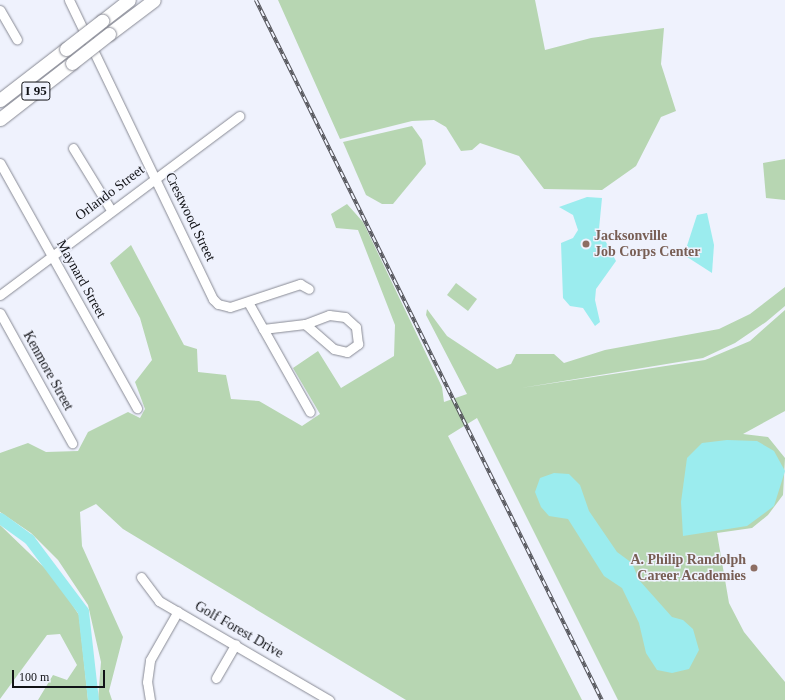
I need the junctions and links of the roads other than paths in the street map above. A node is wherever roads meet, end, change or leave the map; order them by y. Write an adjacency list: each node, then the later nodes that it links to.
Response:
1 (68, 0): 11 (street, Crestwood Street)
2 (129, 0): 6 (highway, I 95, bridge)
3 (154, 0): 8 (highway, I 95, bridge)
4 (0, 10): 5 (street)
5 (17, 40)
6 (0, 100)
7 (239, 116): 11 (street, Orlando Street)
8 (0, 119)
9 (73, 148): 12 (street)
10 (0, 163): 13 (street, Maynard Street)
11 (155, 176): 12 (street, Orlando Street); 16 (street, Crestwood Street)
12 (111, 210): 13 (street, Orlando Street)
13 (52, 254): 15 (street, Orlando Street); 20 (street, Maynard Street)
14 (309, 289): 16 (street, Crestwood Street)
15 (0, 295)
16 (248, 302): 19 (street)
17 (0, 313): 22 (street, Kenmore Street)
18 (305, 324): 18 (street); 19 (street)
19 (263, 329): 21 (street)
20 (137, 408)
21 (310, 412)
22 (72, 443)
23 (141, 578): 24 (street, Golf Forest Drive)
24 (178, 610): 25 (street, Golf Forest Drive); 27 (street)
25 (236, 644): 26 (street); 28 (street, Golf Forest Drive)
26 (216, 678)
27 (150, 700)
28 (329, 700)

